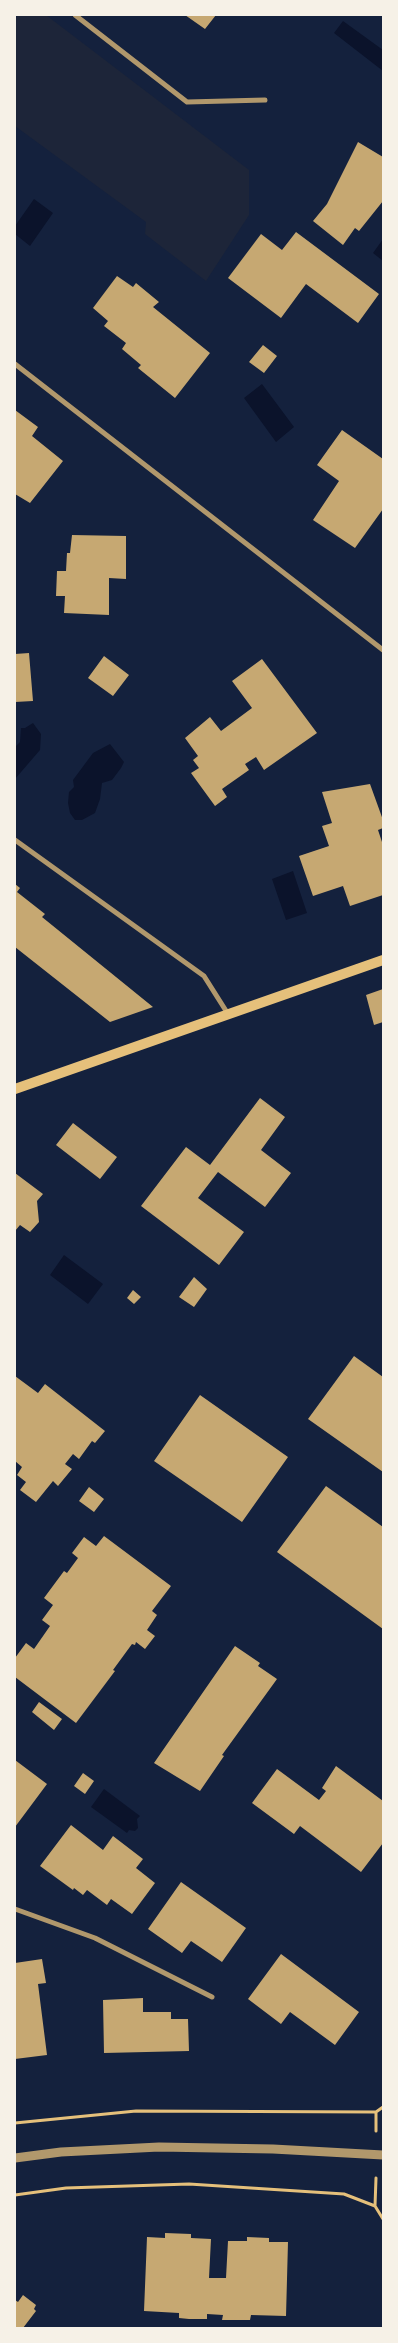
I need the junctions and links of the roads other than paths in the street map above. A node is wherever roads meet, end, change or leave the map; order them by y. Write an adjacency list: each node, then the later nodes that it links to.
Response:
1 (75, 15): 2 (street)
2 (265, 100)
3 (15, 364): 4 (street)
4 (383, 650)
5 (15, 840): 7 (street)
6 (383, 960): 7 (main road)
7 (229, 1014): 8 (main road)
8 (15, 1089)
9 (15, 1910): 10 (street)
10 (212, 1997)
11 (383, 2155): 12 (street)
12 (15, 2158)

